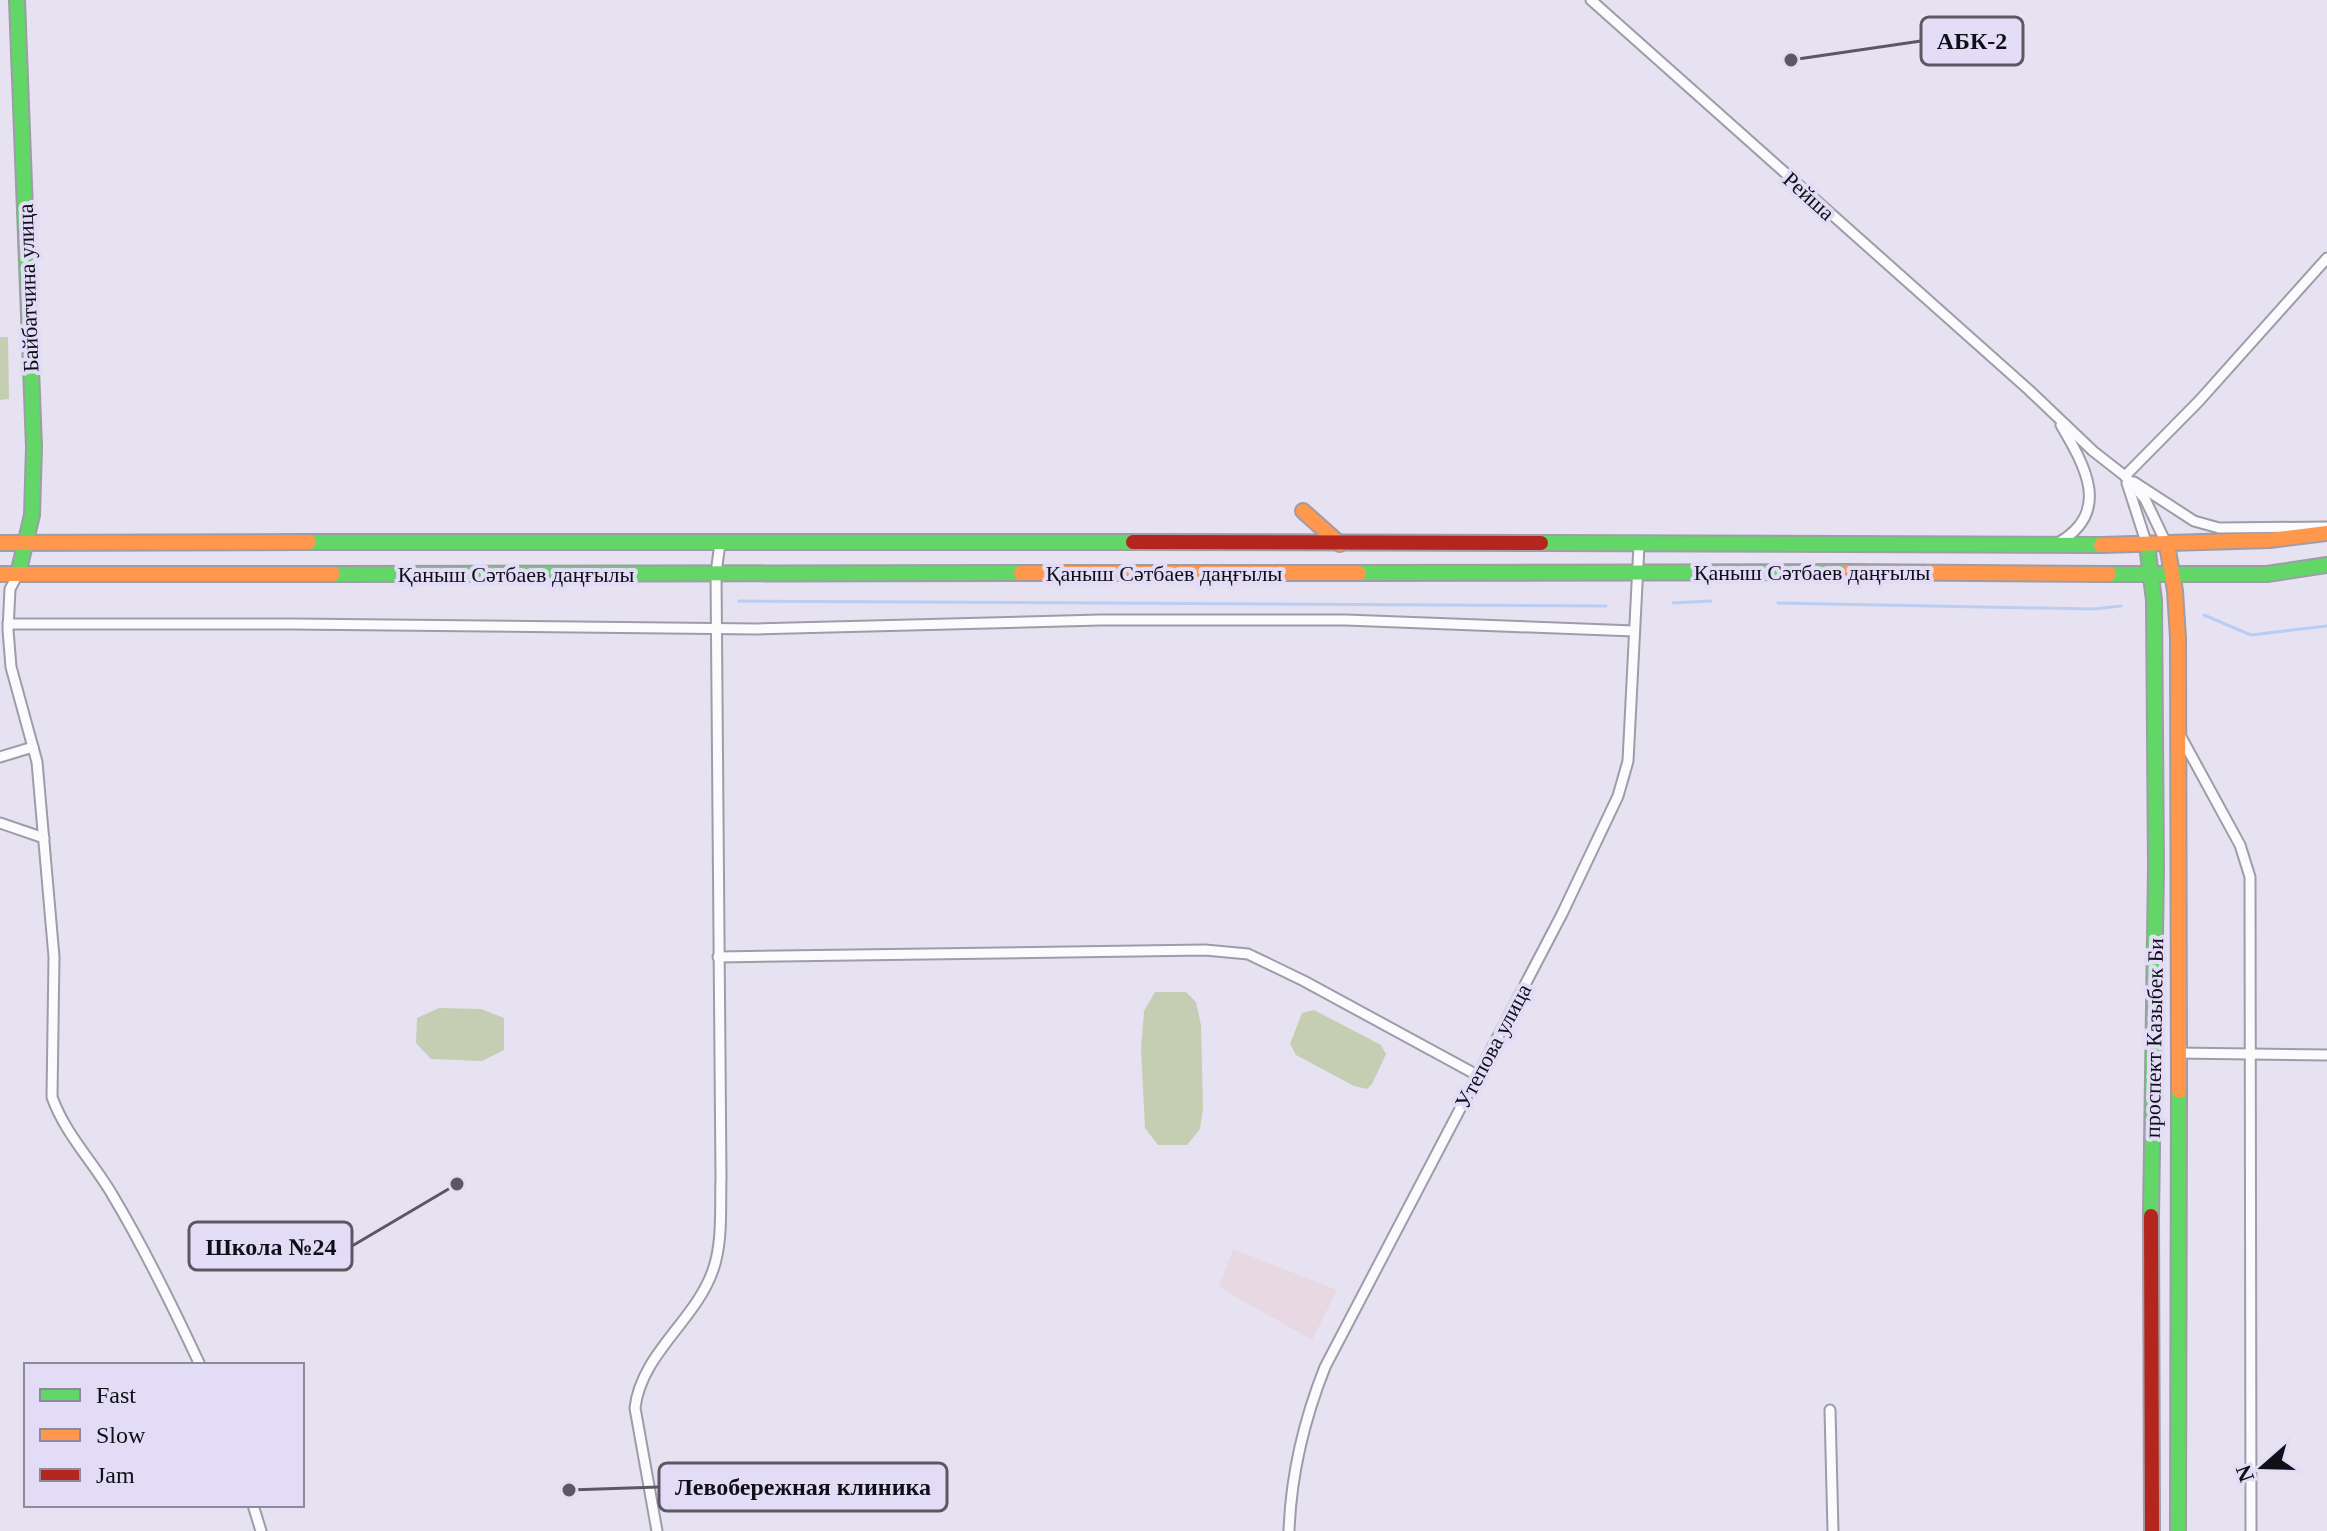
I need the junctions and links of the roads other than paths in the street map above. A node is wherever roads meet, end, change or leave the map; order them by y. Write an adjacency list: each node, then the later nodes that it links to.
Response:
1 (17, 0): 9 (main road, Байбатчина улица)
2 (1591, 0): 4 (street, Рейша)
3 (2327, 258): 5 (street)
4 (2056, 416): 5 (street, Рейша); 13 (street)
5 (2125, 476): 7 (street); 14 (street); 15 (street)
6 (1303, 511): 11 (main road)
7 (2327, 530): 15 (main road, Қаныш Сәтбаев даңғылы)
8 (0, 543): 9 (main road, Қаныш Сәтбаев даңғылы)
9 (26, 543): 10 (main road, Қаныш Сәтбаев даңғылы); 19 (main road, Байбатчина улица)
10 (720, 543): 11 (main road, Қаныш Сәтбаев даңғылы); 17 (street)
11 (1340, 544): 12 (main road, Қаныш Сәтбаев даңғылы)
12 (1639, 545): 13 (main road, Қаныш Сәтбаев даңғылы); 20 (street, Утепова улица)
13 (2054, 545): 14 (main road, Қаныш Сәтбаев даңғылы)
14 (2147, 545): 15 (main road, Қаныш Сәтбаев даңғылы); 22 (main road, проспект Казыбек Би)
15 (2167, 545): 21 (main road, проспект Казыбек Би)
16 (2327, 565): 21 (main road, Қаныш Сәтбаев даңғылы)
17 (716, 573): 19 (main road, Қаныш Сәтбаев даңғылы); 20 (main road, Қаныш Сәтбаев даңғылы); 24 (street)
18 (0, 574): 19 (main road, Қаныш Сәтбаев даңғылы)
19 (18, 574): 23 (street)
20 (1637, 574): 22 (main road, Қаныш Сәтбаев даңғылы); 25 (street, Утепова улица)
21 (2175, 574): 22 (main road, Қаныш Сәтбаев даңғылы); 26 (main road, проспект Казыбек Би)
22 (2152, 575): 43 (main road, проспект Казыбек Би)
23 (8, 624): 24 (street); 27 (street)
24 (717, 629): 25 (street); 31 (street)
25 (1634, 631): 35 (street, Утепова улица)
26 (2179, 733): 32 (main road, проспект Казыбек Би); 33 (street)
27 (33, 747): 28 (street); 30 (street)
28 (0, 757)
29 (0, 823): 30 (street)
30 (44, 838): 36 (street)
31 (718, 957): 35 (street); 40 (street)
32 (2177, 1053): 33 (street); 44 (main road, проспект Казыбек Би)
33 (2251, 1055): 34 (street); 45 (street)
34 (2327, 1055)
35 (1477, 1075): 41 (street, Утепова улица)
36 (199, 1363)
37 (1830, 1410): 42 (street)
38 (254, 1507): 39 (street)
39 (261, 1531)
40 (657, 1531)
41 (1289, 1531)
42 (1833, 1531)
43 (2152, 1531)
44 (2178, 1531)
45 (2251, 1531)

